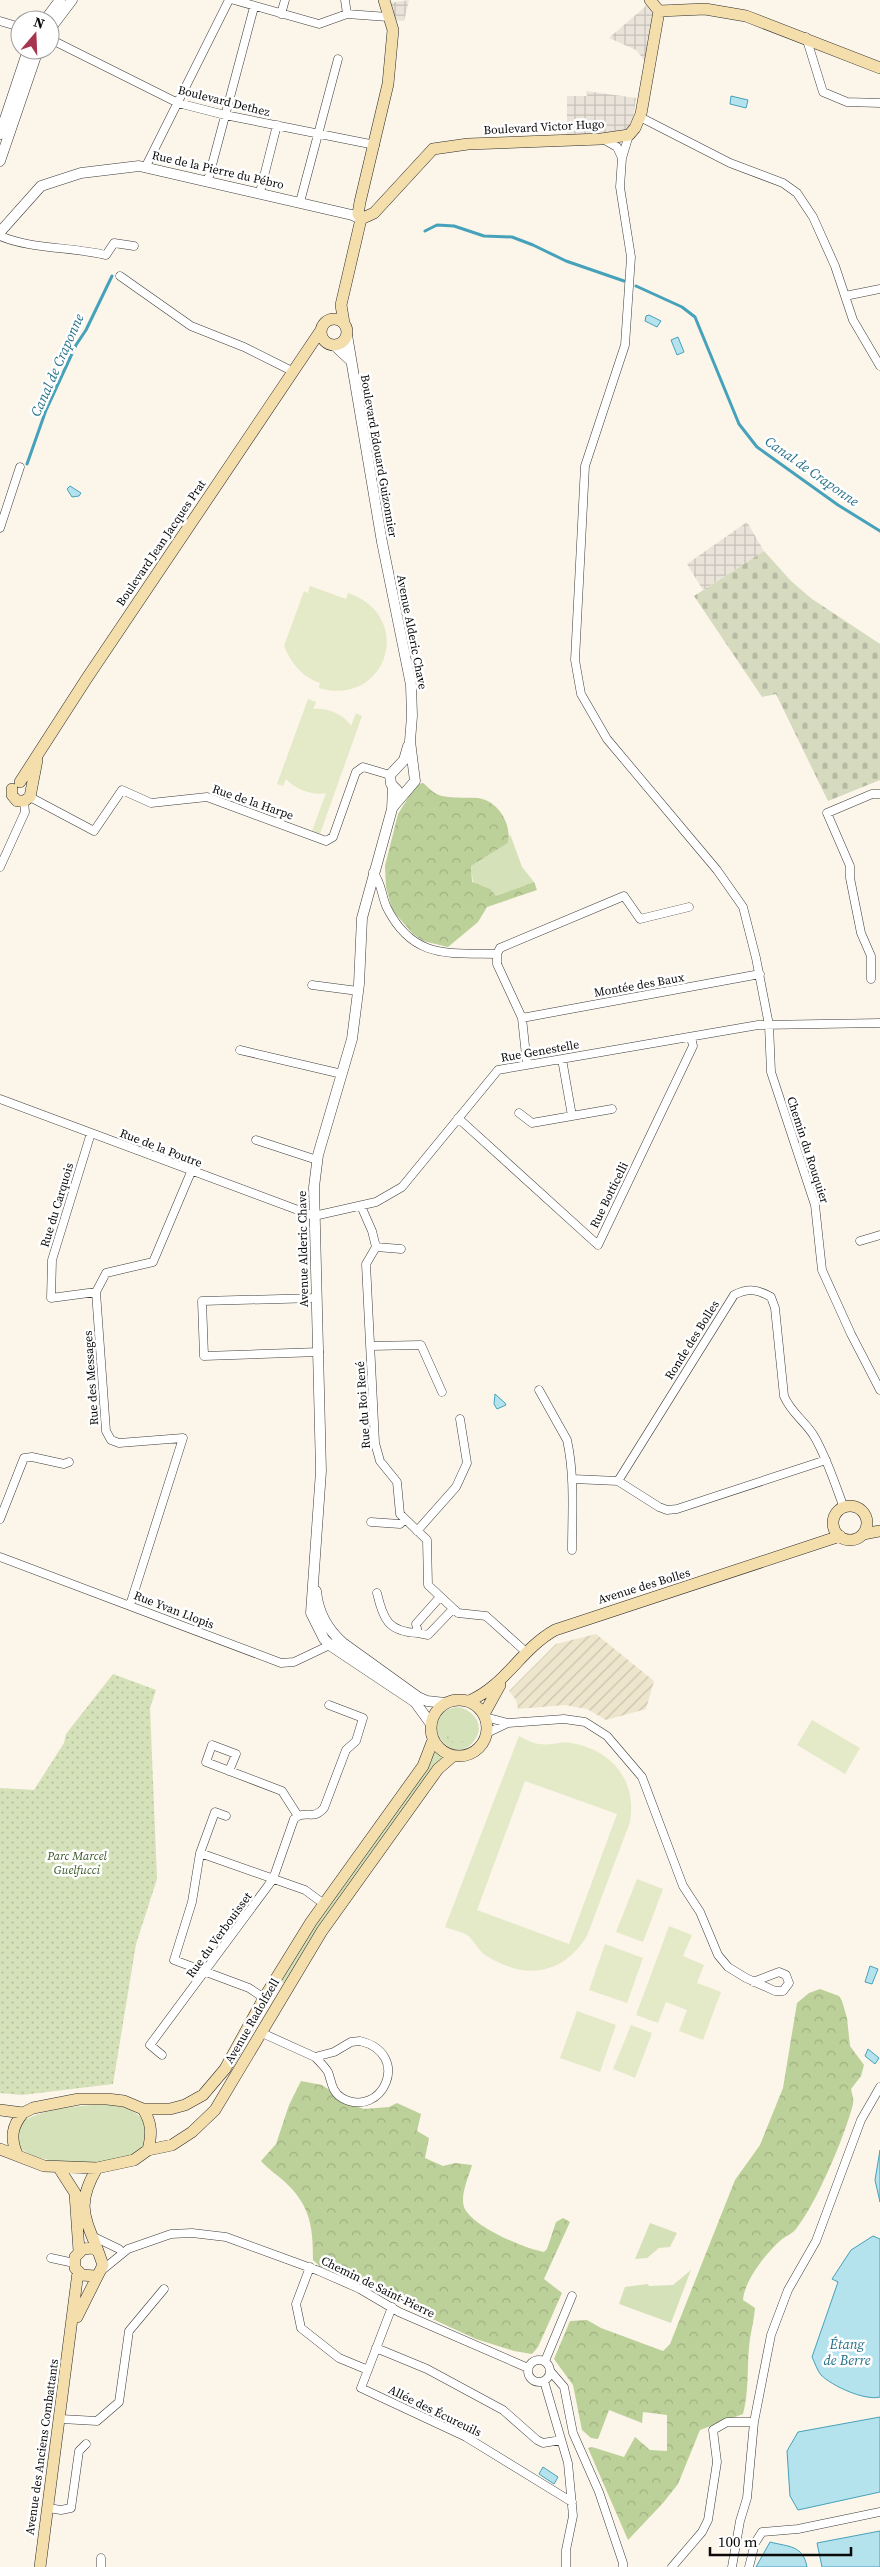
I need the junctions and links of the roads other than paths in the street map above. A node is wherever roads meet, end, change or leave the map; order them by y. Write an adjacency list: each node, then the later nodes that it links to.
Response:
1 (72, 0): 12 (street)
2 (229, 0): 20 (street)
3 (234, 0): 8 (street)
4 (285, 0): 10 (street)
5 (345, 0): 11 (street)
6 (384, 0): 13 (main road)
7 (650, 0): 9 (main road)
8 (254, 7): 10 (street); 22 (street)
9 (659, 11): 14 (main road); 23 (main road)
10 (281, 14): 11 (street)
11 (347, 14): 13 (street)
12 (60, 16)
13 (390, 21): 29 (main road)
14 (806, 37): 19 (main road); 21 (street)
15 (60, 44): 20 (street, Boulevard Dethez)
16 (338, 59): 25 (street)
17 (25, 60): 26 (street)
18 (35, 60): 31 (street)
19 (880, 68)
20 (178, 103): 22 (street, Boulevard Dethez); 32 (street)
21 (880, 103)
22 (225, 115): 24 (street, Boulevard Dethez); 33 (street)
23 (640, 117): 27 (main road); 41 (street)
24 (277, 125): 25 (street, Boulevard Dethez); 34 (street)
25 (318, 133): 29 (street, Boulevard Dethez); 35 (street)
26 (0, 134)
27 (629, 135): 28 (main road, Boulevard Victor Hugo); 30 (street, Chemin du Rouquier)
28 (601, 139): 30 (street); 36 (main road, Boulevard Victor Hugo)
29 (375, 145): 36 (main road)
30 (622, 158): 67 (street, Chemin du Rouquier)
31 (0, 162)
32 (146, 166): 33 (street, Rue de la Pierre du Pébro); 37 (street, Rue de la Pierre du Pébro)
33 (208, 180): 34 (street, Rue de la Pierre du Pébro)
34 (260, 192): 35 (street, Rue de la Pierre du Pébro)
35 (300, 202): 36 (street, Rue de la Pierre du Pébro)
36 (361, 219): 42 (main road)
37 (0, 234): 38 (street)
38 (134, 246)
39 (120, 276): 49 (street)
40 (880, 289): 41 (street)
41 (845, 296): 48 (street)
42 (341, 304): 43 (main road); 44 (main road)
43 (330, 319): 44 (main road); 46 (main road)
44 (344, 323): 45 (main road)
45 (347, 335): 46 (main road); 47 (street, Boulevard Edouard Guizonnier)
46 (326, 338): 47 (street); 49 (main road, Boulevard Jean Jacques Prat)
47 (349, 359): 52 (street, Boulevard Edouard Guizonnier)
48 (880, 366)
49 (292, 371): 59 (main road, Boulevard Jean Jacques Prat)
50 (20, 467): 51 (street)
51 (0, 528)
52 (385, 558): 53 (street, Avenue Alderic Chave)
53 (410, 742): 54 (street, Avenue Alderic Chave); 55 (street, Avenue Alderic Chave)
54 (398, 767): 55 (street); 56 (street)
55 (413, 772): 58 (street)
56 (390, 775): 57 (street); 59 (street, Rue de la Harpe)
57 (393, 788): 58 (street); 62 (street, Avenue Alderic Chave)
58 (406, 791): 62 (street, Avenue Alderic Chave)
59 (22, 792): 61 (main road, Boulevard Jean Jacques Prat); 63 (street)
60 (880, 794): 68 (street)
61 (0, 798)
62 (392, 809): 64 (street, Avenue Alderic Chave)
63 (0, 867)
64 (373, 872): 66 (street); 70 (street, Avenue Alderic Chave)
65 (689, 908): 66 (street)
66 (497, 954): 71 (street)
67 (760, 974): 71 (street, Montée des Baux); 73 (street, Chemin du Rouquier)
68 (870, 979)
69 (312, 985): 70 (street)
70 (358, 992): 78 (street, Avenue Alderic Chave)
71 (522, 1018): 77 (street)
72 (880, 1023): 73 (street, Rue Genestelle)
73 (770, 1025): 74 (street, Rue Genestelle); 99 (street, Chemin du Rouquier)
74 (691, 1037): 76 (street, Rue Genestelle); 83 (street, Rue Botticelli)
75 (240, 1050): 78 (street)
76 (562, 1059): 77 (street, Rue Genestelle); 82 (street)
77 (527, 1065): 83 (street, Rue Genestelle)
78 (342, 1074): 86 (street, Avenue Alderic Chave)
79 (0, 1099): 84 (street, Rue de la Poutre)
80 (612, 1109): 82 (street)
81 (519, 1113): 82 (street)
82 (572, 1116)
83 (458, 1118): 88 (street, Rue Genestelle)
84 (91, 1134): 87 (street, Rue de la Poutre); 94 (street, Rue du Carquois)
85 (256, 1140): 86 (street)
86 (317, 1160): 89 (street, Avenue Alderic Chave)
87 (191, 1172): 89 (street, Rue de la Poutre); 94 (street)
88 (361, 1206): 89 (street, Rue Genestelle); 92 (street)
89 (314, 1216): 95 (street, Avenue Alderic Chave)
90 (880, 1235): 91 (street)
91 (860, 1241)
92 (376, 1247): 93 (street); 96 (street, Rue du Roi René)
93 (401, 1249)
94 (96, 1292): 122 (street, Rue des Messages)
95 (317, 1298): 97 (street, Avenue Alderic Chave); 97 (street)
96 (370, 1346): 100 (street); 109 (street, Rue du Roi René)
97 (319, 1352): 125 (street, Avenue Alderic Chave)
98 (539, 1390): 104 (street)
99 (880, 1390)
100 (442, 1392)
101 (460, 1419): 113 (street)
102 (826, 1460): 105 (street); 105 (street, Ronde des Bolles); 106 (street, Ronde des Bolles)
103 (69, 1462): 108 (street)
104 (573, 1479): 105 (street); 118 (street)
105 (618, 1481)
106 (844, 1508): 107 (main road); 112 (main road)
107 (867, 1518): 110 (main road); 115 (main road)
108 (0, 1519)
109 (405, 1519): 111 (street); 113 (street, Rue du Roi René)
110 (880, 1521)
111 (371, 1522)
112 (834, 1526): 116 (main road); 117 (main road, Avenue des Bolles)
113 (417, 1531): 121 (street, Rue du Roi René)
114 (880, 1531): 115 (main road)
115 (864, 1534): 116 (main road)
116 (840, 1536): 117 (main road, Avenue des Bolles)
117 (810, 1546): 126 (main road, Avenue des Bolles)
118 (572, 1550)
119 (0, 1557): 122 (street, Rue Yvan Llopis)
120 (377, 1593): 124 (street)
121 (440, 1597): 123 (street, Rue du Roi René); 124 (street)
122 (130, 1605): 125 (street, Rue Yvan Llopis)
123 (453, 1609): 124 (street); 126 (street, Rue du Roi René)
124 (418, 1633)
125 (335, 1642): 129 (street, Avenue Alderic Chave); 133 (street, Avenue Alderic Chave)
126 (526, 1652): 127 (main road, Avenue des Bolles)
127 (503, 1679): 128 (main road, Avenue des Bolles); 131 (main road, Avenue des Bolles)
128 (469, 1701): 129 (main road); 131 (main road)
129 (445, 1703): 133 (main road)
130 (329, 1705): 139 (street)
131 (485, 1715): 132 (street); 134 (main road)
132 (508, 1723): 134 (street); 144 (street)
133 (431, 1724): 135 (main road)
134 (487, 1733): 136 (main road)
135 (433, 1740): 136 (main road); 142 (main road, Avenue Radolfzell)
136 (453, 1756): 146 (main road, Avenue Radolfzell)
137 (229, 1771): 139 (street)
138 (226, 1816): 140 (street)
139 (298, 1816): 141 (street, Rue du Verbouisset)
140 (200, 1852): 141 (street); 143 (street)
141 (274, 1879): 142 (street); 143 (street, Rue du Verbouisset)
142 (324, 1904): 145 (main road, Avenue Radolfzell)
143 (206, 1972): 145 (street); 147 (street, Rue du Verbouisset)
144 (753, 1982)
145 (264, 1998): 150 (main road, Avenue Radolfzell)
146 (262, 2033): 148 (street); 154 (main road, Avenue Radolfzell)
147 (162, 2055)
148 (315, 2057): 148 (street)
149 (880, 2087): 178 (street)
150 (143, 2109): 152 (main road, Avenue Radolfzell); 154 (main road)
151 (0, 2110): 152 (main road, Avenue Radolfzell)
152 (23, 2113): 155 (main road)
153 (0, 2149): 155 (main road, Avenue Radolfzell)
154 (148, 2150): 157 (main road, Avenue Radolfzell)
155 (17, 2154): 156 (main road, Avenue Radolfzell)
156 (59, 2168): 157 (main road, Avenue Radolfzell); 161 (main road)
157 (97, 2168): 158 (main road)
158 (92, 2236): 159 (street, Chemin de Saint-Pierre); 162 (main road)
159 (119, 2248): 160 (street, Chemin de Saint-Pierre); 162 (street, Chemin de Saint-Pierre)
160 (128, 2249): 164 (street, Chemin de Saint-Pierre); 166 (street, Chemin de Saint-Pierre)
161 (79, 2251): 162 (main road); 165 (main road)
162 (99, 2252): 166 (main road)
163 (51, 2258): 165 (street)
164 (310, 2267): 169 (street, Chemin de Saint-Pierre); 174 (street)
165 (76, 2268): 166 (main road); 170 (main road, Avenue des Anciens Combattants)
166 (96, 2275): 170 (main road, Avenue des Anciens Combattants)
167 (164, 2289): 177 (street)
168 (572, 2296): 172 (street)
169 (392, 2307): 171 (street, Allée des Écureuils); 173 (street, Chemin de Saint-Pierre)
170 (72, 2330): 177 (main road, Avenue des Anciens Combattants)
171 (376, 2348): 174 (street, Allée des Écureuils); 179 (street)
172 (545, 2360): 173 (street); 175 (street)
173 (528, 2368): 176 (street)
174 (368, 2370): 181 (street, Allée des Écureuils)
175 (551, 2372): 176 (street); 188 (street)
176 (544, 2381): 179 (street)
177 (61, 2419): 182 (main road, Avenue des Anciens Combattants)
178 (754, 2422): 189 (street); 190 (street)
179 (561, 2440): 181 (street)
180 (86, 2444): 182 (street)
181 (572, 2502): 187 (street)
182 (48, 2508): 185 (main road, Avenue des Anciens Combattants)
183 (880, 2512): 191 (street)
184 (101, 2558): 186 (street)
185 (40, 2567)
186 (101, 2567)
187 (566, 2567)
188 (623, 2567)
189 (672, 2567)
190 (732, 2567)
191 (749, 2567)

